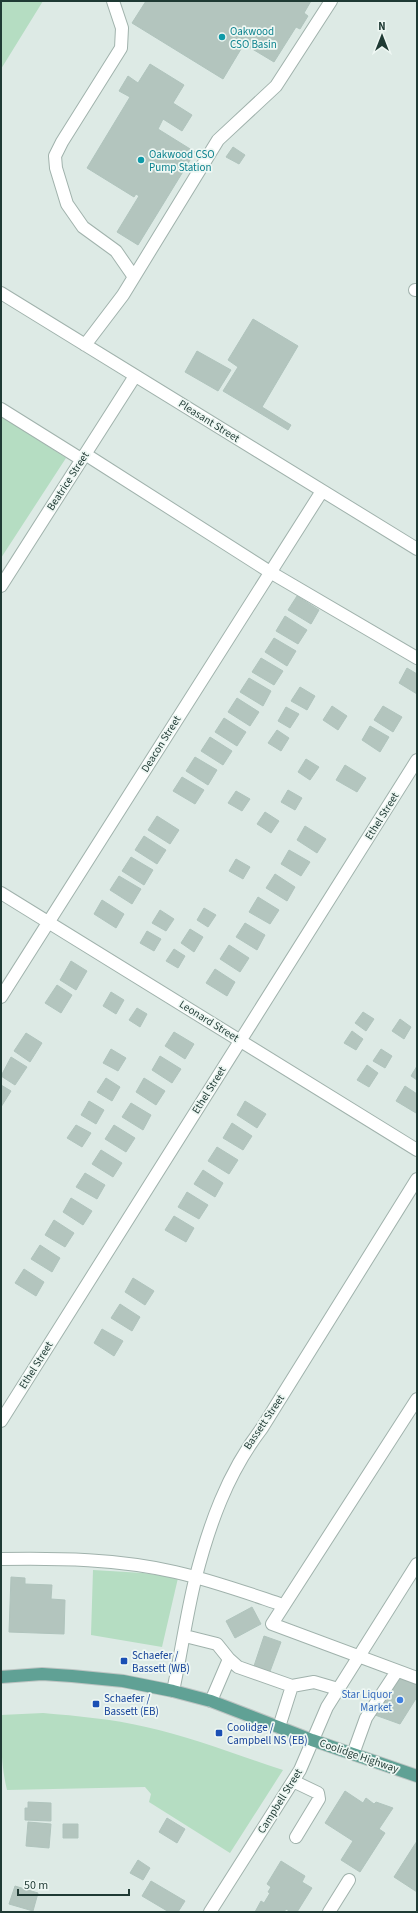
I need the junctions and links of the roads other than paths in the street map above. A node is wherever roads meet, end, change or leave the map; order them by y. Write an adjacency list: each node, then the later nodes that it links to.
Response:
1 (113, 1): 3 (street)
2 (331, 1): 3 (street)
3 (134, 277): 5 (street)
4 (1, 293): 5 (street, Pleasant Street)
5 (85, 345): 6 (street, Pleasant Street)
6 (135, 376): 8 (street, Beatrice Street); 9 (street, Pleasant Street)
7 (1, 409): 8 (street)
8 (83, 457): 11 (street); 12 (street, Beatrice Street)
9 (322, 491): 10 (street, Pleasant Street); 11 (street, Deacon Street)
10 (417, 549)
11 (270, 572): 13 (street); 16 (street, Deacon Street)
12 (1, 586)
13 (417, 658)
14 (417, 760): 18 (street, Ethel Street)
15 (1, 893): 16 (street, Leonard Street)
16 (48, 922): 17 (street, Deacon Street); 18 (street, Leonard Street)
17 (1, 997)
18 (240, 1040): 19 (street, Leonard Street); 22 (street, Ethel Street)
19 (417, 1150)
20 (417, 1179): 25 (street, Bassett Street)
21 (417, 1399): 26 (street)
22 (1, 1421)
23 (1, 1559): 25 (street)
24 (417, 1564): 28 (street, Campbell Street)
25 (196, 1578): 26 (street); 27 (street, Bassett Street)
26 (283, 1605): 28 (street)
27 (185, 1636): 29 (street); 35 (street, Bassett Street)
28 (359, 1656): 30 (street); 34 (street, Campbell Street)
29 (229, 1660): 33 (street); 36 (street)
30 (397, 1671): 32 (street); 39 (street)
31 (1, 1677): 35 (main road, Coolidge Highway)
32 (417, 1678)
33 (292, 1686): 34 (street); 37 (street)
34 (338, 1689): 38 (street, Campbell Street)
35 (173, 1691): 36 (main road, Coolidge Highway)
36 (211, 1701): 37 (main road, Coolidge Highway)
37 (279, 1727): 38 (main road, Coolidge Highway)
38 (312, 1740): 39 (main road, Coolidge Highway); 41 (street, Campbell Street)
39 (353, 1754): 40 (main road, Coolidge Highway)
40 (417, 1776)
41 (293, 1781): 42 (street); 44 (street, Campbell Street)
42 (296, 1837)
43 (349, 1880): 45 (street)
44 (210, 1912)
45 (329, 1912)

